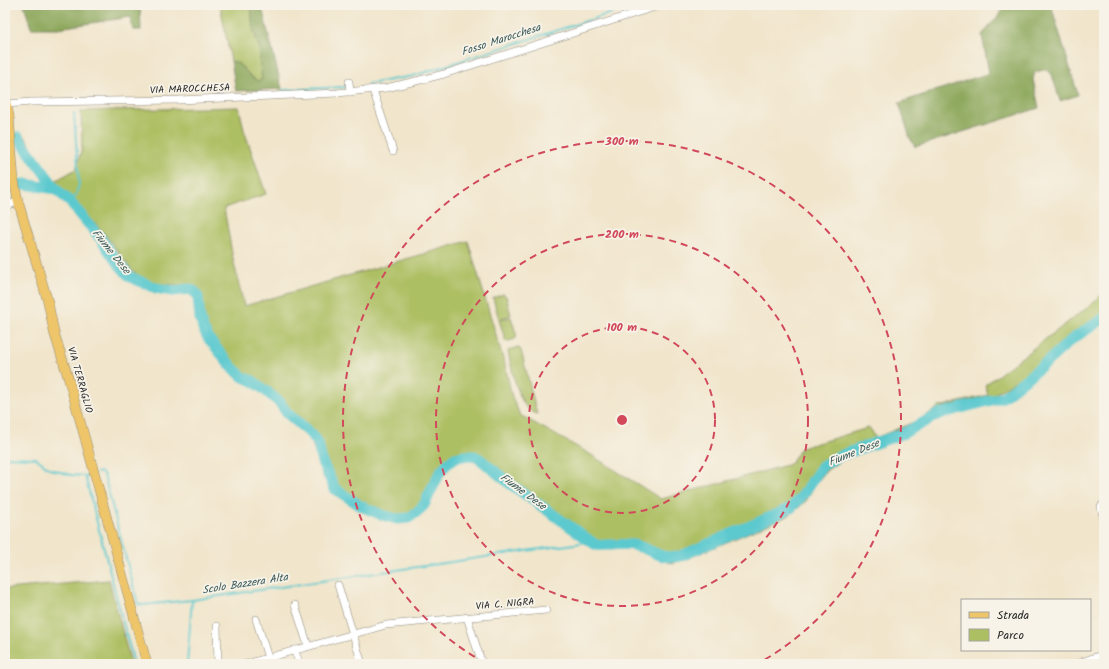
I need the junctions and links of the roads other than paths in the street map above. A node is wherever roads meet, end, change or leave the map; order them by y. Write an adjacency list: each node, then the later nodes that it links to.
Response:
1 (661, 5): 3 (street, VIA MAROCCHESA)
2 (348, 82): 4 (street)
3 (373, 90): 4 (street, VIA MAROCCHESA); 6 (street)
4 (350, 92): 5 (street, VIA MAROCCHESA)
5 (6, 102): 7 (main road, VIA TERRAGLIO)
6 (393, 151)
7 (18, 201): 8 (street); 22 (main road, VIA TERRAGLIO)
8 (5, 207)
9 (1104, 503): 10 (street)
10 (1104, 521)
11 (338, 585): 17 (street)
12 (295, 606): 18 (street)
13 (546, 610): 14 (street, VIA C. NIGRA)
14 (467, 617): 17 (street); 27 (street, VIA C. NIGRA)
15 (256, 619): 21 (street)
16 (217, 626): 23 (street)
17 (353, 634): 18 (street); 26 (street)
18 (308, 646): 19 (street)
19 (294, 650): 21 (street); 25 (street)
20 (1104, 654): 28 (street)
21 (268, 658): 24 (street)
22 (147, 664)
23 (218, 664)
24 (246, 664)
25 (300, 664)
26 (362, 664)
27 (482, 664)
28 (1076, 664)

